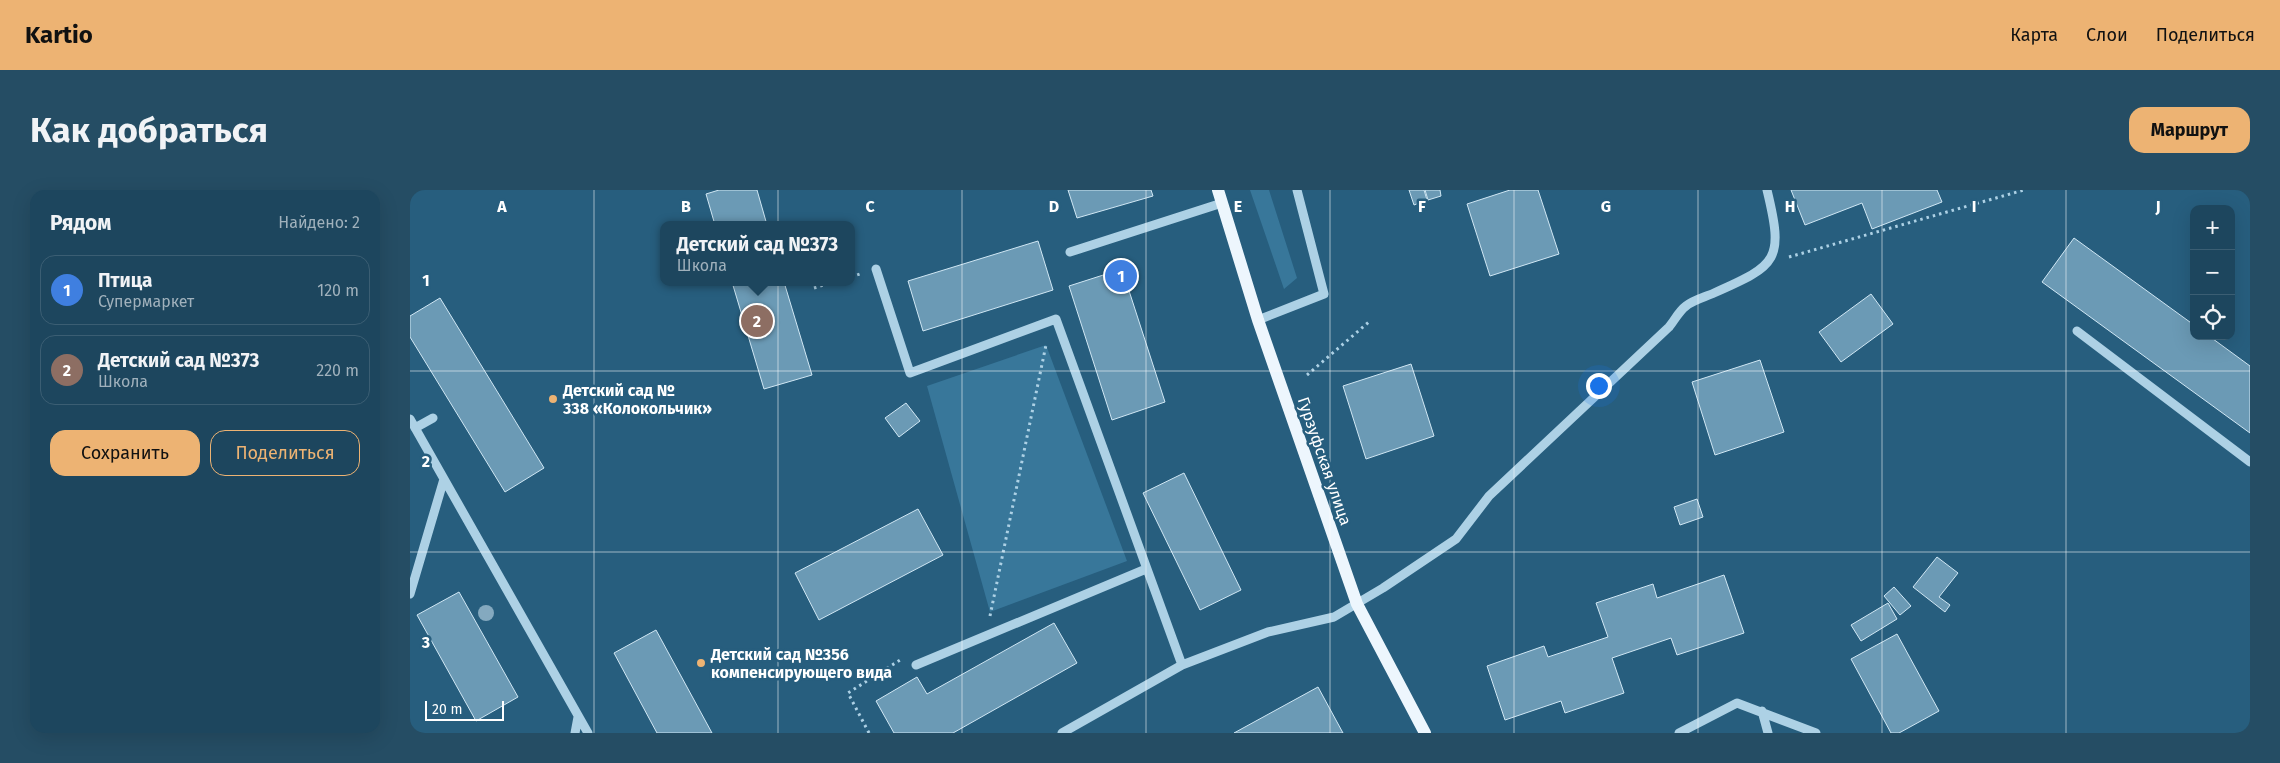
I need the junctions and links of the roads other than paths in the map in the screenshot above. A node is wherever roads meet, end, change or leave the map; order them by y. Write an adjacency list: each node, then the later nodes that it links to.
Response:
1 (1218, 190): 4 (main road, Гурзуфская улица)
2 (1297, 190): 7 (lane)
3 (1767, 190): 16 (lane)
4 (1222, 203): 5 (lane); 7 (main road, Гурзуфская улица)
5 (1070, 252)
6 (876, 269): 14 (lane)
7 (1258, 320): 16 (main road, Гурзуфская улица)
8 (2077, 331): 12 (lane)
9 (432, 418): 11 (lane)
10 (410, 419): 11 (lane)
11 (415, 428): 13 (lane)
12 (2250, 462)
13 (444, 479): 15 (lane); 20 (lane)
14 (1146, 569): 17 (lane); 18 (lane)
15 (410, 594)
16 (1357, 604): 18 (lane); 24 (main road, Гурзуфская улица)
17 (916, 665)
18 (1182, 665): 23 (lane)
19 (1762, 711): 25 (lane); 26 (lane); 27 (lane)
20 (578, 717): 21 (lane); 22 (lane)
21 (575, 733)
22 (588, 733)
23 (1062, 733)
24 (1425, 733)
25 (1679, 733)
26 (1768, 733)
27 (1816, 733)

